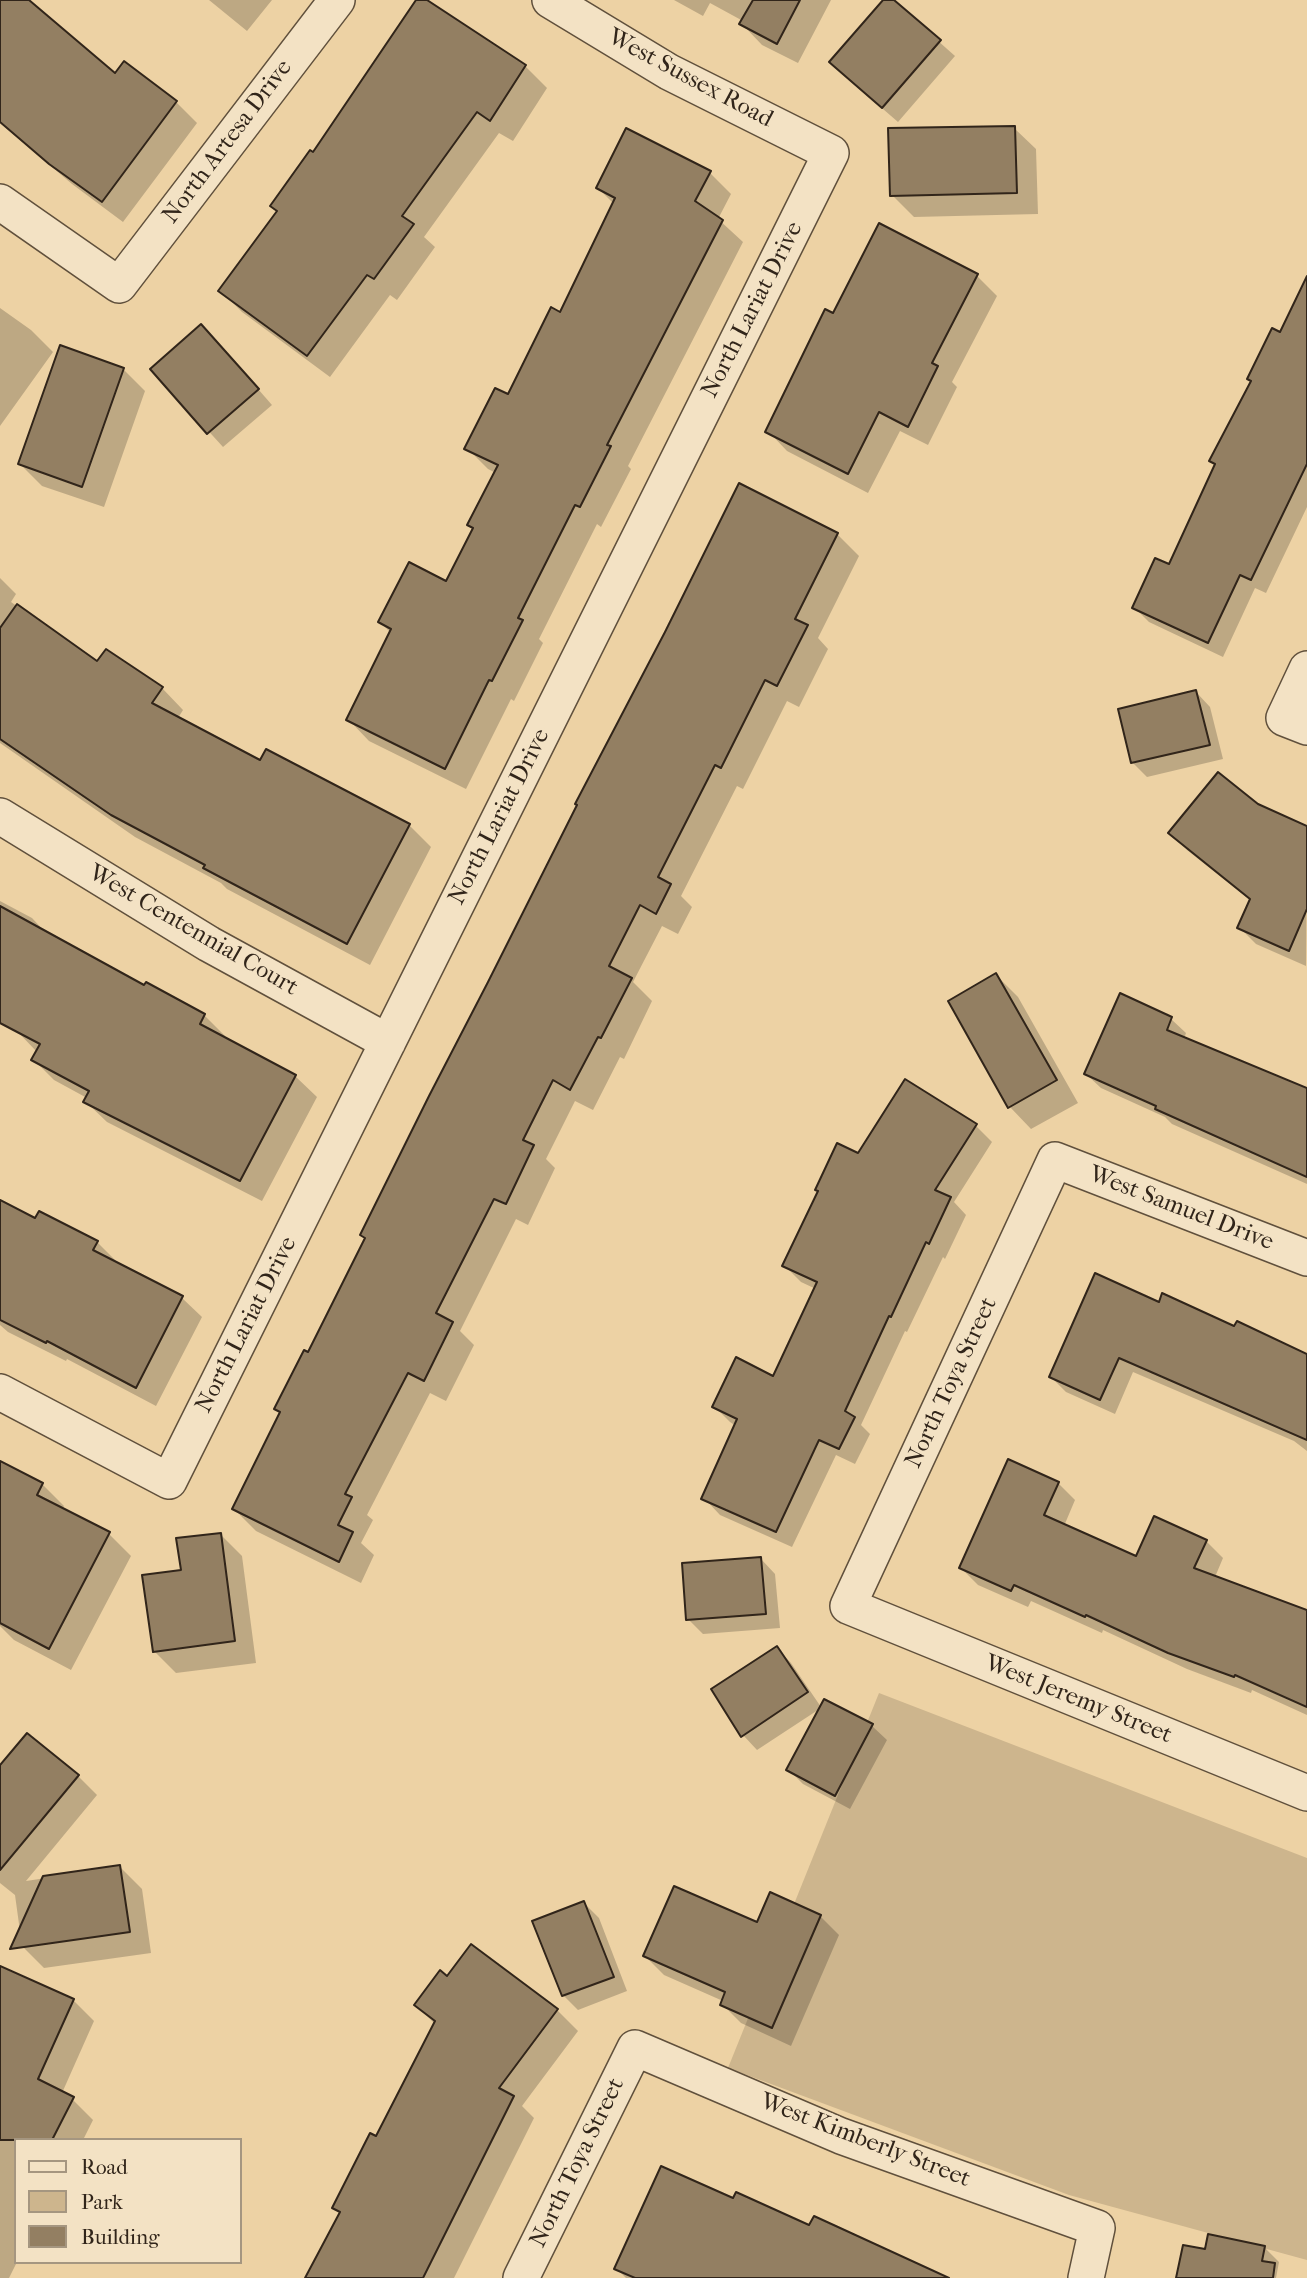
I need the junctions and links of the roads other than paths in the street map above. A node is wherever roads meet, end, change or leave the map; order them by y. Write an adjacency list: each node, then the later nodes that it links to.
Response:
1 (337, 0): 4 (street, North Artesa Drive)
2 (550, 0): 3 (street, West Sussex Road)
3 (831, 153): 8 (street, North Lariat Drive)
4 (0, 202)
5 (1307, 669): 6 (street)
6 (1296, 723)
7 (0, 816): 8 (street, West Centennial Court)
8 (388, 1042): 11 (street, North Lariat Drive)
9 (1055, 1160): 10 (street, West Samuel Drive); 12 (street, North Toya Street)
10 (1307, 1258)
11 (0, 1392)
12 (848, 1606): 13 (street, West Jeremy Street)
13 (1307, 1793)
14 (635, 2048): 15 (street, North Toya Street); 16 (street, West Kimberly Street)
15 (521, 2278)
16 (1086, 2278)

